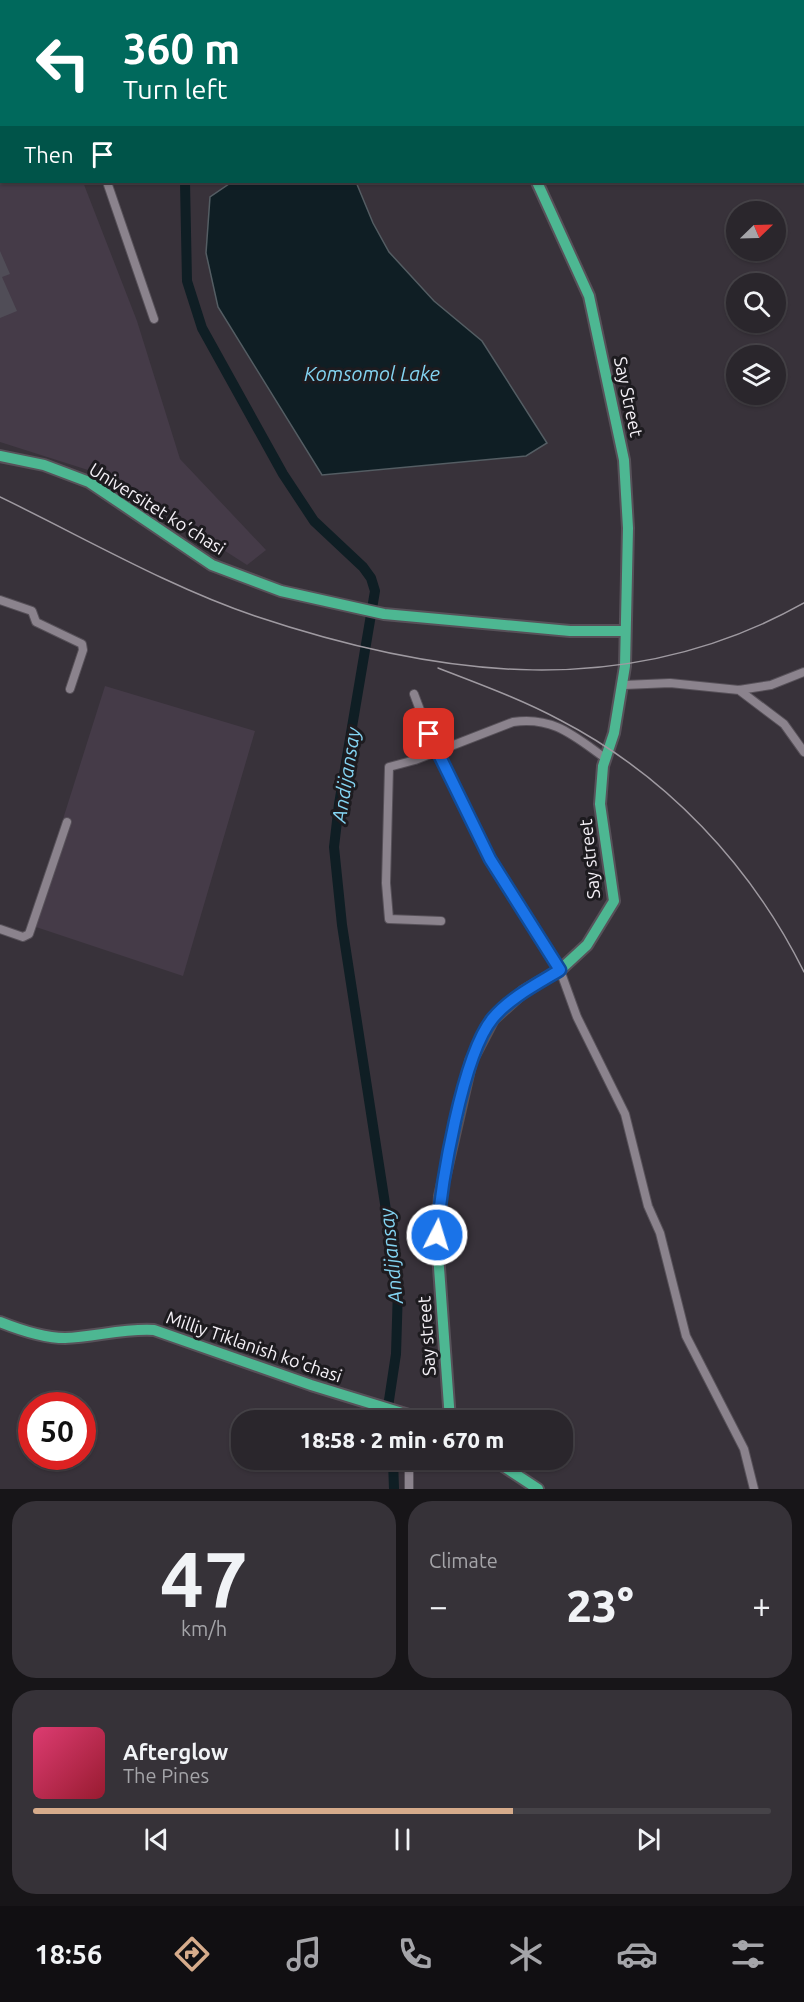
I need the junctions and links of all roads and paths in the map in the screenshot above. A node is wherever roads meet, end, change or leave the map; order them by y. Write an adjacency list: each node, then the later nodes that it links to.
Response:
1 (107, 183): 3 (street)
2 (537, 183): 6 (main road, Say Street)
3 (154, 319)
4 (0, 456): 6 (main road, Universitet kо‘chasi)
5 (0, 600): 9 (street)
6 (625, 631): 8 (main road, Say street)
7 (804, 672): 10 (street)
8 (624, 685): 10 (street); 14 (main road, Say street)
9 (70, 689)
10 (739, 690): 13 (street)
11 (414, 694): 12 (street)
12 (437, 751): 14 (street); 16 (street); 18 (street)
13 (804, 752)
14 (605, 758): 18 (main road, Say street)
15 (67, 822): 17 (street)
16 (441, 921)
17 (0, 929)
18 (560, 970): 21 (main road, Say street); 26 (street)
19 (0, 1322): 20 (main road, Milliy Tiklanish ko'chasi)
20 (390, 1410)
21 (449, 1410)
22 (409, 1470): 24 (street)
23 (509, 1470): 25 (main road)
24 (409, 1489)
25 (538, 1489)
26 (754, 1489)

